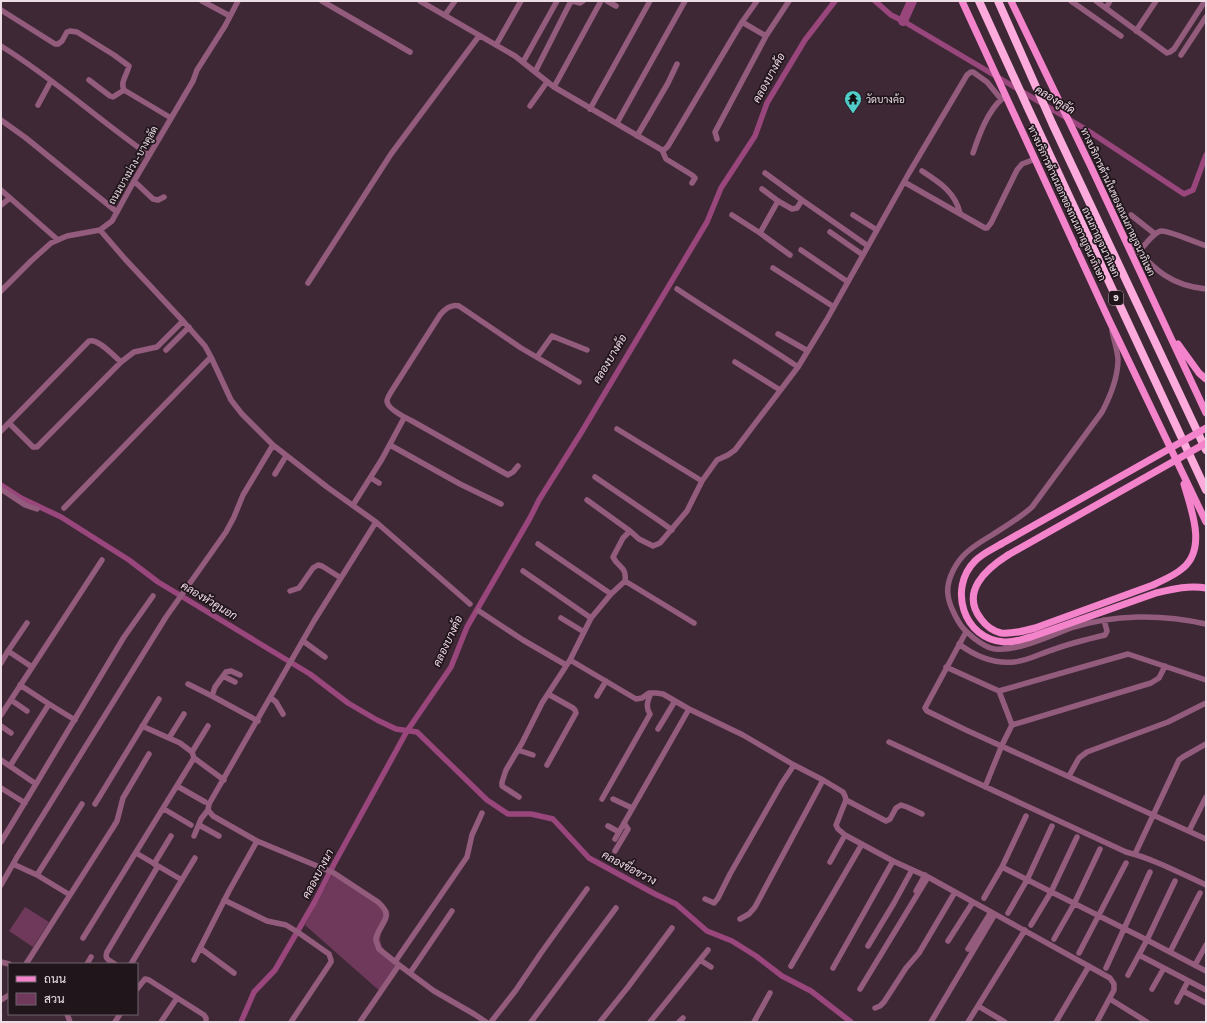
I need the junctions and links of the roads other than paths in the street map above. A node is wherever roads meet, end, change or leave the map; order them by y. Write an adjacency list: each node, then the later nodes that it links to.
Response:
1 (202, 1): 28 (street)
2 (238, 1): 28 (street, ถนนบางม่วง-บางคูลัด)
3 (322, 1): 37 (street)
4 (420, 1): 27 (street)
5 (456, 1): 27 (street)
6 (521, 1): 35 (street)
7 (557, 1): 39 (street)
8 (583, 1): 41 (street)
9 (601, 1): 45 (street)
10 (607, 1): 24 (street)
11 (650, 1): 50 (street)
12 (685, 1): 53 (street)
13 (756, 1): 30 (street)
14 (789, 1): 33 (street)
15 (962, 1): 47 (main road, ทางบริการด้านนอกของถนนกาญจนาภิเษก)
16 (979, 1): 132 (highway, ถนนกาญจนาภิเษก / 9)
17 (998, 1): 122 (highway, ถนนกาญจนาภิเษก / 9)
18 (1011, 1): 82 (main road, ทางบริการด้านในของถนนกาญจนาภิเษก)
19 (1071, 1): 34 (street)
20 (1096, 1): 25 (street)
21 (1110, 1): 25 (street)
22 (1156, 1): 31 (street)
23 (1205, 1): 31 (street)
24 (616, 6)
25 (1106, 8): 31 (street)
26 (1, 10): 46 (street)
27 (445, 15): 32 (street)
28 (230, 16): 51 (street, ถนนบางม่วง-บางคูลัด)
29 (1206, 16): 38 (street)
30 (742, 22): 33 (street); 56 (street)
31 (1136, 31)
32 (479, 36): 35 (street); 92 (street)
33 (766, 36): 55 (street)
34 (1121, 36)
35 (496, 45): 39 (street)
36 (1, 46): 42 (street)
37 (410, 52)
38 (1181, 55)
39 (523, 62): 41 (street)
40 (678, 64): 54 (street)
41 (535, 72): 44 (street)
42 (51, 80): 48 (street); 58 (street)
43 (89, 80): 46 (street)
44 (547, 82): 45 (street); 49 (street)
45 (554, 87): 50 (street)
46 (124, 90): 51 (street)
47 (1003, 95): 57 (street); 59 (main road, ทางบริการด้านนอกของถนนกาญจนาภิเษก); 63 (street)
48 (38, 105)
49 (530, 106)
50 (590, 109): 53 (street)
51 (171, 118): 58 (street, ถนนบางม่วง-บางคูลัด)
52 (1, 120): 72 (street)
53 (617, 123): 54 (street)
54 (637, 136): 56 (street)
55 (717, 139)
56 (662, 150): 64 (street)
57 (973, 153)
58 (149, 156): 62 (street, ถนนบางม่วง-บางคูลัด)
59 (1035, 159): 73 (street); 97 (main road, ทางบริการด้านนอกของถนนกาญจนาภิเษก)
60 (922, 171): 73 (street)
61 (765, 173): 69 (street)
62 (134, 181): 67 (street); 72 (street, ถนนบางม่วง-บางคูลัด)
63 (904, 182): 73 (street); 78 (street)
64 (692, 183)
65 (762, 189): 70 (street)
66 (1, 190): 68 (street)
67 (164, 197)
68 (10, 198): 71 (street); 83 (street)
69 (802, 200): 70 (street); 84 (street)
70 (778, 202): 80 (street)
71 (1, 205)
72 (117, 212): 77 (street, ถนนบางม่วง-บางคูลัด)
73 (960, 213)
74 (732, 215): 80 (street)
75 (853, 215): 78 (street)
76 (1131, 215): 81 (street)
77 (100, 230): 83 (street); 98 (street)
78 (877, 230): 84 (street)
79 (830, 232): 88 (street)
80 (760, 233): 89 (street)
81 (1155, 234): 85 (street); 87 (street)
82 (1124, 237): 87 (street); 100 (main road, ทางบริการด้านในของถนนกาญจนาภิเษก)
83 (58, 240): 95 (street)
84 (868, 246): 88 (street)
85 (1206, 246)
86 (801, 250): 91 (street)
87 (1138, 252): 93 (street)
88 (863, 254): 91 (street)
89 (790, 255)
90 (773, 268): 96 (street)
91 (848, 282): 96 (street)
92 (308, 283)
93 (1206, 289)
94 (677, 290): 109 (street)
95 (1, 291)
96 (834, 307): 104 (street)
97 (1109, 320): 125 (main road, ทางบริการด้านนอกของถนนกาญจนาภิเษก); 160 (street)
98 (183, 321): 99 (street); 107 (street)
99 (188, 327): 102 (street); 105 (street)
100 (1166, 327): 110 (main road); 113 (main road, ทางบริการด้านในของถนนกาญจนาภิเษก)
101 (778, 334): 104 (street)
102 (166, 350)
103 (587, 350): 106 (street)
104 (808, 351): 109 (street)
105 (211, 356): 120 (street); 136 (street)
106 (537, 358): 111 (street); 114 (street)
107 (121, 362): 115 (street); 115 (street)
108 (734, 362): 112 (street)
109 (798, 367): 112 (street)
110 (1206, 379)
111 (579, 382)
112 (780, 390): 129 (street)
113 (1206, 413)
114 (404, 418): 121 (street); 124 (street)
115 (9, 423): 118 (street)
116 (1206, 428): 147 (main road, bridge)
117 (617, 429): 129 (street)
118 (1, 431)
119 (1206, 442): 125 (main road, bridge)
120 (273, 445): 123 (street); 263 (street)
121 (390, 445): 128 (street); 134 (street)
122 (1206, 450)
123 (286, 456): 126 (street); 135 (street)
124 (518, 466)
125 (1179, 466): 139 (main road, ทางบริการด้านนอกของถนนกาญจนาภิเษก)
126 (275, 474)
127 (595, 477): 140 (street)
128 (371, 478): 130 (street); 135 (street)
129 (702, 481): 140 (street)
130 (379, 483)
131 (1, 490): 137 (street)
132 (1206, 490)
133 (587, 500): 141 (street)
134 (501, 504)
135 (353, 505): 138 (street)
136 (64, 508)
137 (37, 509)
138 (376, 522): 145 (street); 151 (street)
139 (1206, 522)
140 (672, 530): 141 (street)
141 (630, 531): 146 (street)
142 (538, 544): 149 (street)
143 (102, 560): 169 (street)
144 (523, 572): 154 (street)
145 (341, 578): 148 (street); 161 (street)
146 (625, 581): 149 (street); 156 (street)
147 (1206, 588)
148 (290, 591)
149 (611, 594): 154 (street)
150 (153, 596): 194 (street)
151 (470, 604)
152 (478, 611): 167 (street)
153 (561, 618): 159 (street)
154 (591, 618): 159 (street)
155 (1104, 620): 158 (street); 160 (street); 162 (street)
156 (694, 622)
157 (27, 623): 163 (street)
158 (1206, 624)
159 (584, 632): 165 (street)
160 (966, 632): 162 (street)
161 (303, 641): 164 (street); 183 (street)
162 (959, 644): 170 (street)
163 (8, 651): 166 (street); 169 (street)
164 (325, 657)
165 (570, 660): 167 (street); 174 (street)
166 (1, 663)
167 (566, 665): 180 (street)
168 (1165, 666): 173 (street); 178 (street); 196 (street)
169 (32, 667): 177 (street)
170 (946, 667): 178 (street); 205 (street)
171 (240, 675): 172 (street)
172 (223, 676): 175 (street); 181 (street)
173 (1206, 680)
174 (606, 681): 179 (street); 182 (street)
175 (235, 682)
176 (188, 684): 181 (street)
177 (20, 685): 185 (street); 188 (street)
178 (999, 691): 196 (street)
179 (651, 693): 186 (street); 223 (street)
180 (548, 694): 206 (street); 212 (street)
181 (212, 696): 195 (street)
182 (598, 696)
183 (271, 698): 192 (street); 195 (street)
184 (159, 699): 198 (street)
185 (10, 700): 190 (street); 193 (street)
186 (675, 701): 189 (street); 200 (street)
187 (1206, 703): 215 (street)
188 (49, 704): 194 (street); 214 (street)
189 (689, 709): 213 (street); 232 (street)
190 (27, 711)
191 (184, 714): 202 (street)
192 (283, 714)
193 (1, 715)
194 (75, 720): 218 (street)
195 (258, 721): 216 (street)
196 (1012, 725): 205 (street)
197 (1, 726): 201 (street)
198 (142, 726): 202 (street); 230 (street)
199 (208, 726): 207 (street)
200 (658, 729)
201 (11, 733)
202 (169, 738): 207 (street)
203 (888, 742): 220 (street)
204 (1206, 744): 236 (street)
205 (1002, 746): 215 (street); 220 (street)
206 (518, 750): 209 (street); 222 (street)
207 (192, 752): 210 (street)
208 (149, 754): 279 (street)
209 (534, 755)
210 (194, 758): 216 (street); 219 (street)
211 (1, 760): 214 (street)
212 (547, 765)
213 (794, 765): 217 (street); 281 (street)
214 (10, 766): 218 (street)
215 (1069, 776): 236 (street)
216 (224, 780): 233 (street)
217 (823, 780): 225 (street); 290 (street)
218 (36, 784): 228 (street)
219 (177, 786): 227 (street); 231 (street)
220 (984, 787): 258 (street)
221 (1, 788): 228 (street)
222 (519, 797)
223 (602, 799)
224 (614, 799): 232 (street)
225 (846, 800): 235 (street); 245 (street)
226 (1205, 801): 243 (street)
227 (204, 802)
228 (25, 803): 253 (street)
229 (82, 804): 268 (street)
230 (95, 804)
231 (164, 808): 239 (street); 257 (street)
232 (632, 808): 238 (street)
233 (208, 810): 240 (street); 252 (street)
234 (482, 812): 315 (street)
235 (922, 814)
236 (1154, 814): 243 (street); 258 (street)
237 (1026, 816): 265 (street)
238 (624, 823): 244 (street); 256 (street)
239 (191, 825)
240 (199, 825): 247 (street); 248 (street)
241 (608, 826): 244 (street)
242 (1052, 826): 271 (street)
243 (1189, 831): 250 (street)
244 (619, 832): 251 (street)
245 (845, 834): 254 (street); 261 (street)
246 (171, 836): 264 (street)
247 (194, 836)
248 (219, 836)
249 (1077, 838): 277 (street)
250 (1206, 838)
251 (615, 839)
252 (257, 841): 282 (street); 315 (street)
253 (1, 842)
254 (862, 844): 260 (street); 317 (street)
255 (1100, 849): 284 (street)
256 (615, 851)
257 (136, 853): 264 (street); 295 (street)
258 (1135, 854): 274 (street)
259 (195, 858): 270 (street)
260 (893, 861): 266 (street); 320 (street)
261 (830, 862)
262 (1126, 863): 289 (street)
263 (14, 864): 268 (street); 273 (street)
264 (156, 865): 270 (street); 313 (street)
265 (1002, 867): 271 (street); 280 (street)
266 (912, 870): 269 (street); 301 (street)
267 (1150, 872): 293 (street)
268 (37, 875): 279 (street)
269 (926, 876): 276 (street); 299 (street); 329 (street)
270 (182, 880): 314 (street)
271 (1026, 880): 277 (street); 288 (street)
272 (1175, 881): 298 (street)
273 (1, 885)
274 (1206, 885)
275 (587, 889): 345 (street)
276 (955, 892): 283 (street); 339 (street)
277 (1051, 892): 284 (street); 291 (street)
278 (1200, 893): 305 (street)
279 (70, 895): 311 (street)
280 (984, 898)
281 (705, 899)
282 (224, 900): 302 (street); 342 (street)
283 (974, 902): 287 (street); 297 (street)
284 (1074, 904): 289 (street); 296 (street)
285 (616, 908): 346 (street)
286 (452, 910): 325 (street)
287 (993, 913): 294 (street); 303 (street); 350 (street)
288 (1008, 913)
289 (1099, 916): 293 (street); 306 (street)
290 (740, 919)
291 (1031, 925)
292 (672, 928): 347 (street)
293 (1124, 928): 298 (street); 321 (street)
294 (1025, 930): 318 (street); 338 (street)
295 (83, 938)
296 (1054, 939)
297 (948, 940)
298 (1147, 940): 305 (street); 307 (street)
299 (886, 941)
300 (1206, 945): 316 (street)
301 (868, 946)
302 (200, 948): 309 (street); 324 (street)
303 (968, 949)
304 (708, 950): 310 (street)
305 (1170, 952): 316 (street)
306 (1079, 953)
307 (1139, 955): 322 (street); 326 (street)
308 (90, 957): 312 (street)
309 (194, 960)
310 (700, 960): 319 (street); 348 (street)
311 (27, 963)
312 (87, 963)
313 (113, 963)
314 (132, 963)
315 (397, 964): 325 (street); 343 (street)
316 (1195, 965): 323 (street)
317 (791, 966)
318 (1089, 966): 335 (street); 353 (street)
319 (711, 967)
320 (833, 968)
321 (1106, 968)
322 (1164, 968): 327 (street); 330 (street)
323 (1206, 971)
324 (234, 973)
325 (410, 973): 344 (street)
326 (1128, 975)
327 (1188, 981): 331 (street); 332 (street)
328 (138, 988): 334 (street)
329 (860, 989)
330 (1152, 989)
331 (1206, 990)
332 (1183, 991): 336 (street); 337 (street)
333 (770, 993): 349 (street)
334 (177, 998): 340 (street); 341 (street)
335 (1110, 999): 354 (street); 355 (street)
336 (1177, 1002)
337 (1206, 1003)
338 (978, 1006): 351 (street); 352 (street)
339 (875, 1008)
340 (161, 1022)
341 (206, 1022)
342 (291, 1022)
343 (360, 1022)
344 (486, 1022)
345 (491, 1022)
346 (531, 1022)
347 (600, 1022)
348 (650, 1022)
349 (754, 1022)
350 (931, 1022)
351 (968, 1022)
352 (1005, 1022)
353 (1056, 1022)
354 (1097, 1022)
355 (1147, 1022)

